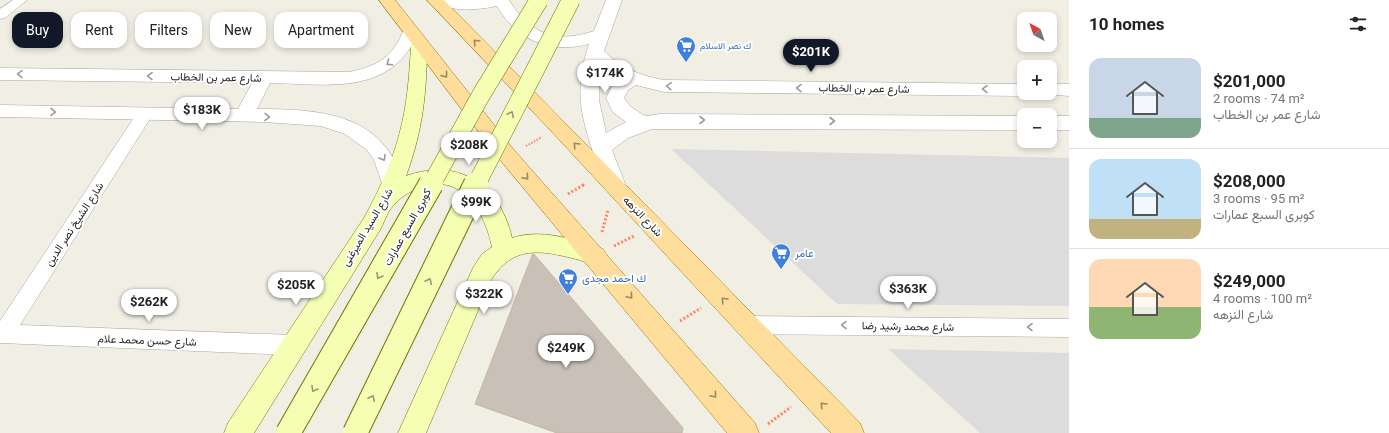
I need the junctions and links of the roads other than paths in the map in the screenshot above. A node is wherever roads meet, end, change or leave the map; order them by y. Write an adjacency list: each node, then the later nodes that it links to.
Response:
1 (21, 0): 9 (street)
2 (387, 0): 11 (main road)
3 (435, 0): 27 (main road, شارع النزهه, one-way to 3)
4 (445, 0): 5 (street)
5 (500, 0): 10 (street)
6 (539, 0): 37 (main road, كوبرى السبع عمارات, one-way to 37, bridge)
7 (571, 0): 38 (main road, one-way to 7, bridge)
8 (614, 0): 10 (street)
9 (0, 15)
10 (601, 34): 12 (street)
11 (415, 38): 14 (street, شارع عمر بن الخطاب, one-way to 14); 28 (main road, شارع السيد الميرغنى); 30 (main road, one-way to 30)
12 (594, 52): 15 (street, شارع عمر بن الخطاب); 26 (street)
13 (0, 74): 14 (street, شارع عمر بن الخطاب, one-way to 13)
14 (263, 78): 21 (street)
15 (634, 79): 16 (street, شارع عمر بن الخطاب, one-way to 15); 22 (street)
16 (1017, 90)
17 (1057, 90): 18 (street)
18 (1069, 90)
19 (0, 111): 20 (street, one-way to 20)
20 (145, 114): 21 (street); 33 (street, شارع الشيخ نصر الدين)
21 (244, 116): 28 (street, one-way to 28)
22 (646, 123): 23 (street, one-way to 23); 26 (street)
23 (1017, 123)
24 (1057, 123): 25 (street)
25 (1069, 123)
26 (601, 148): 27 (street)
27 (609, 180): 31 (main road, شارع النزهه, one-way to 27)
28 (389, 192): 29 (main road); 34 (main road, شارع السيد الميرغنى)
29 (504, 250): 30 (main road); 39 (main road)
30 (596, 256): 35 (main road, one-way to 35)
31 (747, 324): 32 (street, شارع محمد رشيد رضا, one-way to 31); 40 (main road, شارع النزهه, one-way to 31)
32 (1069, 328)
33 (1, 334): 34 (street, شارع حسن محمد علام)
34 (293, 345): 36 (main road, شارع السيد الميرغنى)
35 (754, 431)
36 (238, 433)
37 (288, 433)
38 (355, 433)
39 (412, 433)
40 (850, 433)

